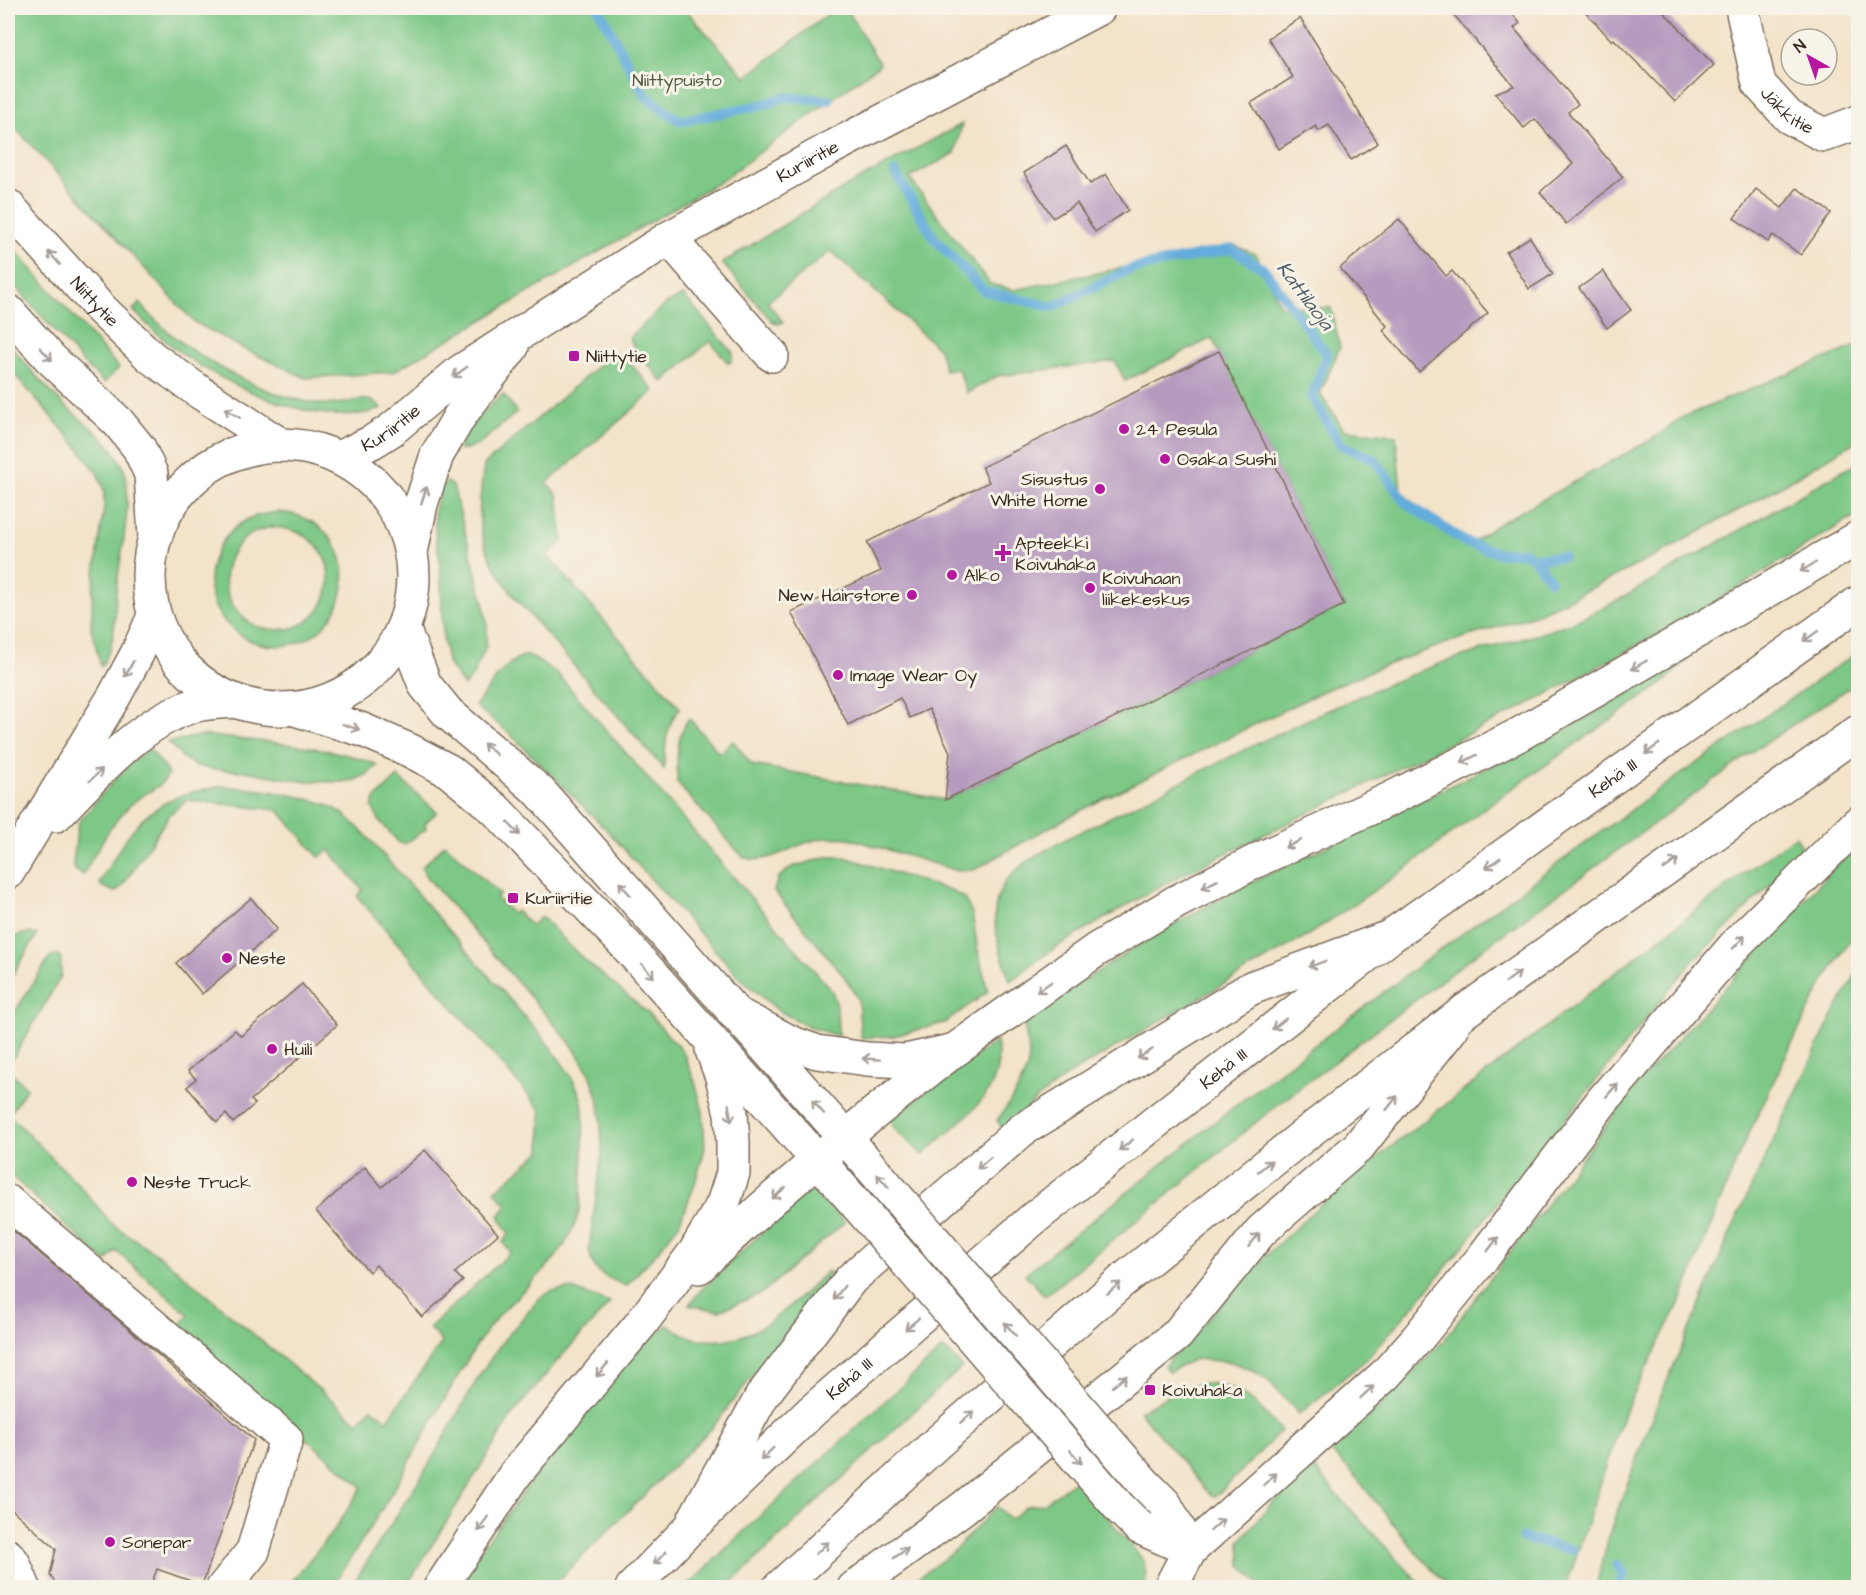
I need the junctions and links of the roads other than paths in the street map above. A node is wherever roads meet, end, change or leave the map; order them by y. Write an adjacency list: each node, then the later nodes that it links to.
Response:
1 (1095, 8): 5 (main road, Kuriiritie)
2 (1742, 8): 3 (main road, Jäkkitie)
3 (1858, 122)
4 (8, 206): 9 (main road, Niittytie, one-way to 4)
5 (669, 238): 7 (main road, Kuriiritie); 8 (main road)
6 (8, 311): 11 (main road, one-way to 11)
7 (526, 328): 10 (main road, Kuriiritie, one-way to 10); 13 (main road, Kuriiritie, one-way to 7)
8 (772, 356)
9 (281, 445): 10 (main road); 11 (main road)
10 (339, 458): 13 (main road)
11 (155, 536): 15 (main road)
12 (1858, 538): 26 (main road, one-way to 26)
13 (411, 552): 16 (main road)
14 (1858, 603): 22 (main road, Kehä III, one-way to 22)
15 (154, 616): 17 (main road); 21 (main road, one-way to 21)
16 (403, 628): 18 (main road); 24 (main road, one-way to 16)
17 (234, 701): 18 (main road); 21 (main road, one-way to 17)
18 (295, 709): 25 (main road, one-way to 25)
19 (1858, 732): 23 (main road, one-way to 19)
20 (1858, 822): 32 (main road, one-way to 20)
21 (16, 859)
22 (1391, 936): 31 (main road, Kehä III, one-way to 31); 31 (main road, one-way to 31)
23 (1465, 1011): 38 (main road, one-way to 23); 39 (main road, one-way to 23)
24 (733, 1012): 26 (main road, one-way to 24); 27 (main road, one-way to 24)
25 (707, 1037): 28 (main road); 30 (main road, one-way to 30)
26 (955, 1050): 27 (main road)
27 (850, 1144): 28 (main road); 32 (main road, one-way to 27, bridge)
28 (825, 1167): 30 (main road, one-way to 30); 32 (main road, one-way to 32, bridge)
29 (8, 1202): 35 (main road)
30 (640, 1325): 36 (main road, one-way to 36)
31 (689, 1529): 37 (main road, Kehä III, one-way to 37)
32 (1190, 1550): 40 (main road)
33 (8, 1557): 34 (main road)
34 (24, 1587)
35 (223, 1587)
36 (440, 1587)
37 (632, 1587)
38 (779, 1587)
39 (854, 1587)
40 (1170, 1587)

